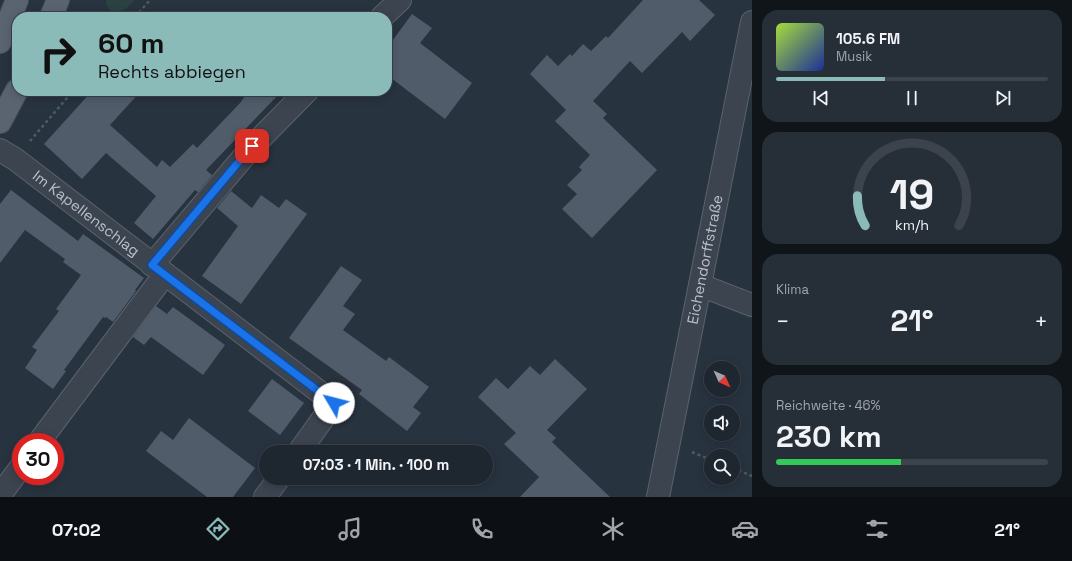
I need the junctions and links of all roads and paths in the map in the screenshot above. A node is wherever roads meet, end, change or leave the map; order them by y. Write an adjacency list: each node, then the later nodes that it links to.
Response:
1 (17, 0): 5 (main road)
2 (58, 0): 7 (main road)
3 (150, 0): 8 (path)
4 (400, 0): 9 (street)
5 (12, 12)
6 (12, 12): 11 (main road)
7 (53, 12)
8 (139, 12)
9 (387, 12)
10 (752, 22): 18 (street, Eichendorffstraße)
11 (0, 42)
12 (14, 96): 15 (main road)
13 (68, 96): 16 (path)
14 (302, 96): 17 (street)
15 (0, 122)
16 (7, 154): 17 (street, Im Kapellenschlag)
17 (159, 270): 20 (street); 21 (street, Im Kapellenschlag)
18 (700, 285): 19 (street); 28 (street, Eichendorffstraße)
19 (752, 306)
20 (46, 433)
21 (304, 445)
22 (740, 471): 23 (path)
23 (752, 476)
24 (12, 479): 26 (street)
25 (274, 485): 27 (street)
26 (0, 495)
27 (265, 497)
28 (658, 497)

